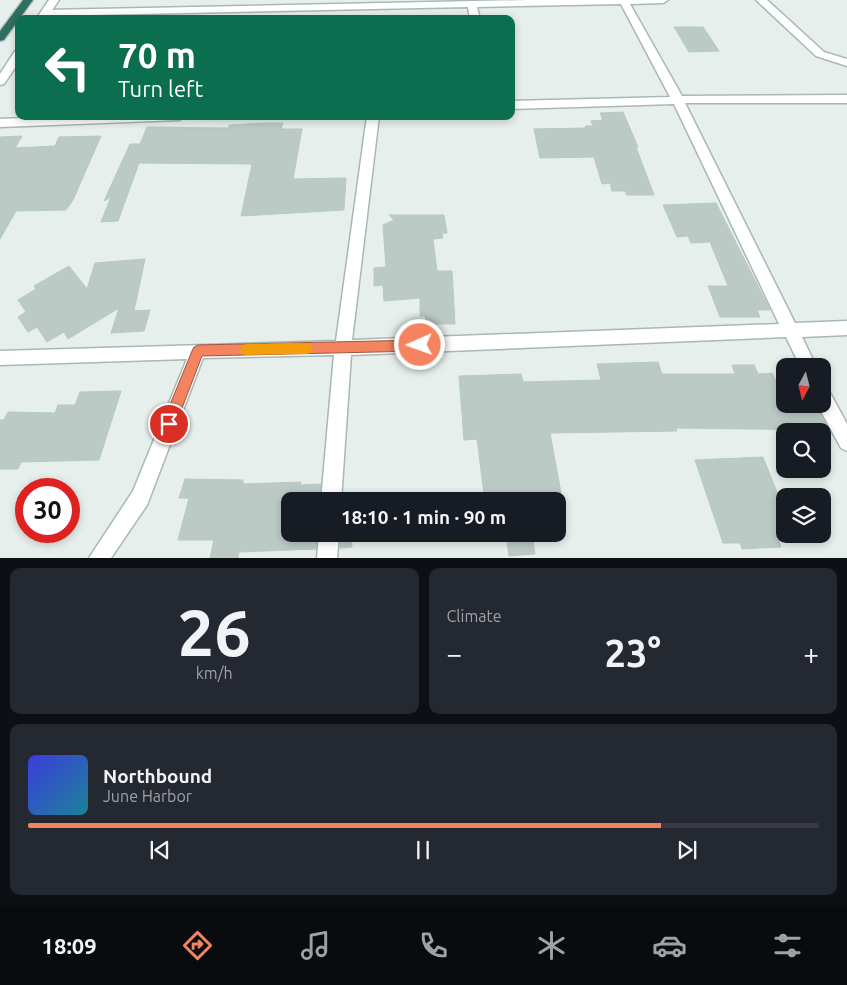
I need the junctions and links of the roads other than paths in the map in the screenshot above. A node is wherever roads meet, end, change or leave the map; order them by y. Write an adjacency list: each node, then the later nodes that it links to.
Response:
1 (28, 0): 8 (highway)
2 (54, 0): 9 (street)
3 (663, 0): 5 (street)
4 (761, 0): 17 (street)
5 (624, 1): 6 (street); 20 (street)
6 (472, 4): 7 (street); 12 (street)
7 (248, 8): 10 (street); 11 (street)
8 (17, 15)
9 (45, 15)
10 (70, 15)
11 (247, 15)
12 (474, 15)
13 (15, 18): 15 (highway)
14 (15, 30): 15 (highway)
15 (3, 34)
16 (15, 59): 18 (street)
17 (847, 63)
18 (0, 82)
19 (847, 99): 20 (street)
20 (678, 100): 21 (street); 26 (street)
21 (515, 104)
22 (60, 120): 24 (street)
23 (372, 120): 27 (street)
24 (0, 122)
25 (847, 328): 26 (street)
26 (789, 331): 27 (street); 30 (street)
27 (343, 348): 28 (street); 33 (street)
28 (198, 351): 29 (street); 35 (street)
29 (0, 358)
30 (804, 358)
31 (831, 412): 32 (street)
32 (847, 442)
33 (333, 492)
34 (328, 542): 36 (street)
35 (99, 558)
36 (327, 558)

